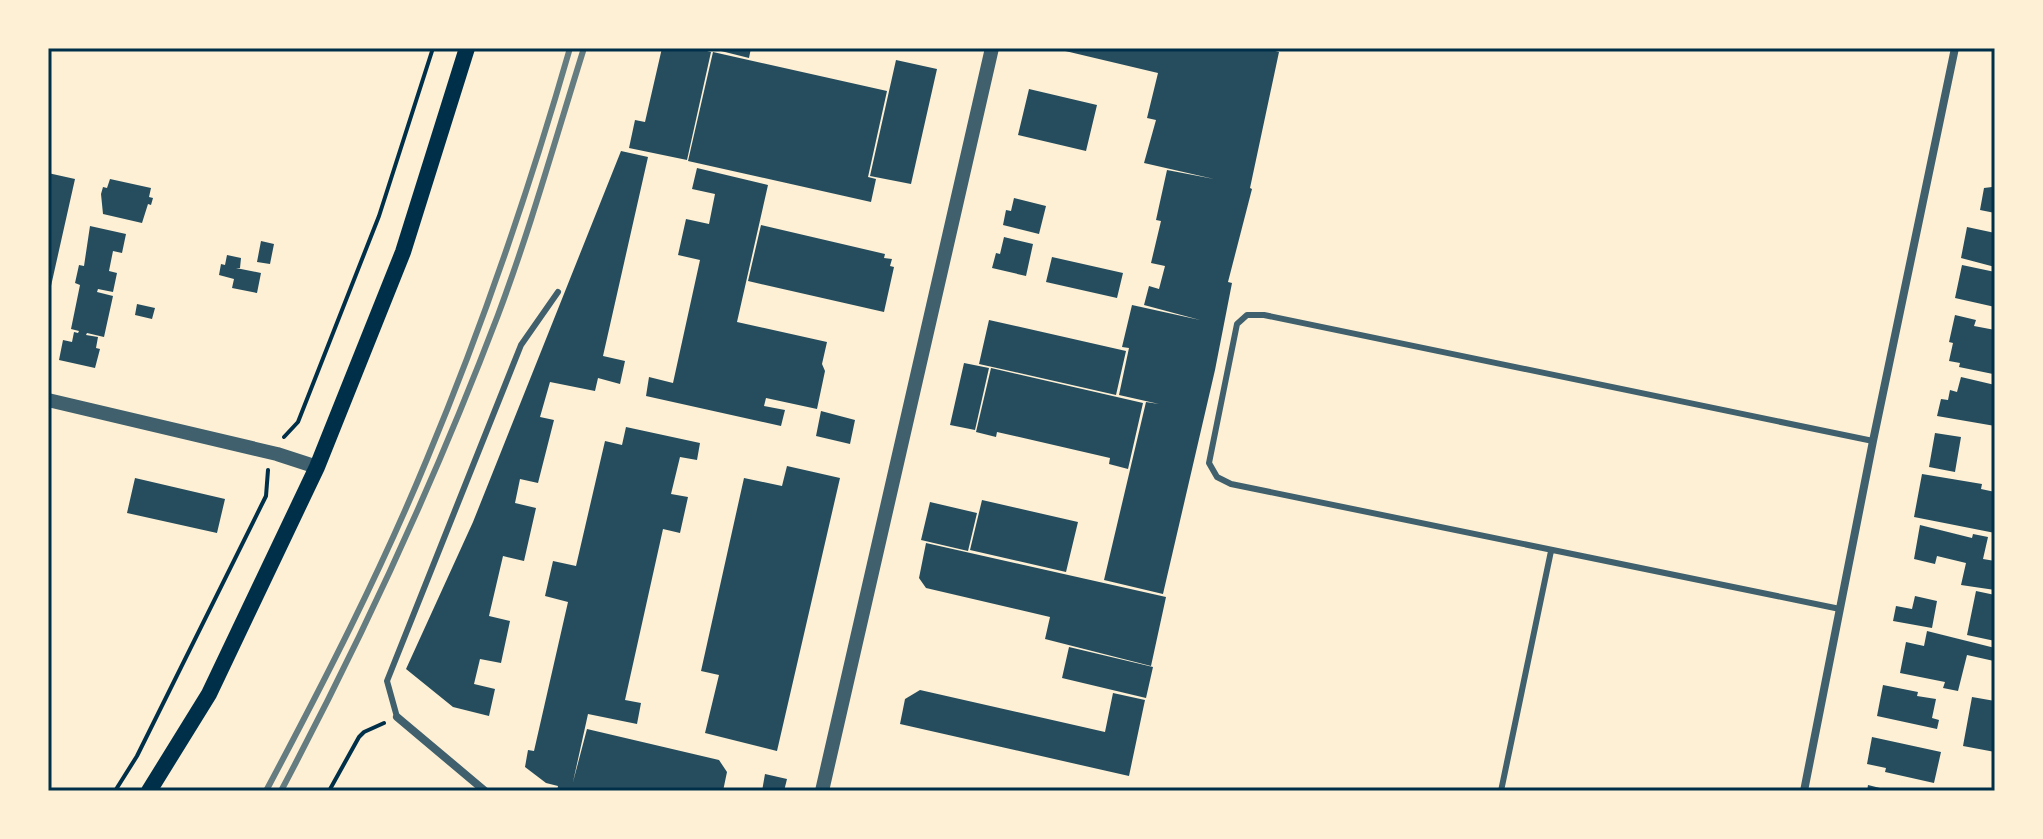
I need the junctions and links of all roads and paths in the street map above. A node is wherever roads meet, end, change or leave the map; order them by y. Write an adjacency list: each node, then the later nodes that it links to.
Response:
1 (433, 48): 7 (path)
2 (467, 48): 9 (main road)
3 (992, 48): 18 (street)
4 (1955, 48): 8 (street)
5 (558, 292): 13 (lane)
6 (48, 400): 9 (street)
7 (286, 432)
8 (1873, 441): 11 (lane); 12 (street)
9 (317, 467): 15 (main road)
10 (266, 474): 14 (path)
11 (1551, 551): 12 (lane); 19 (lane)
12 (1840, 609): 20 (street)
13 (397, 717): 16 (path); 17 (street)
14 (115, 791)
15 (149, 791)
16 (329, 791)
17 (485, 791)
18 (822, 791)
19 (1501, 791)
20 (1804, 791)

